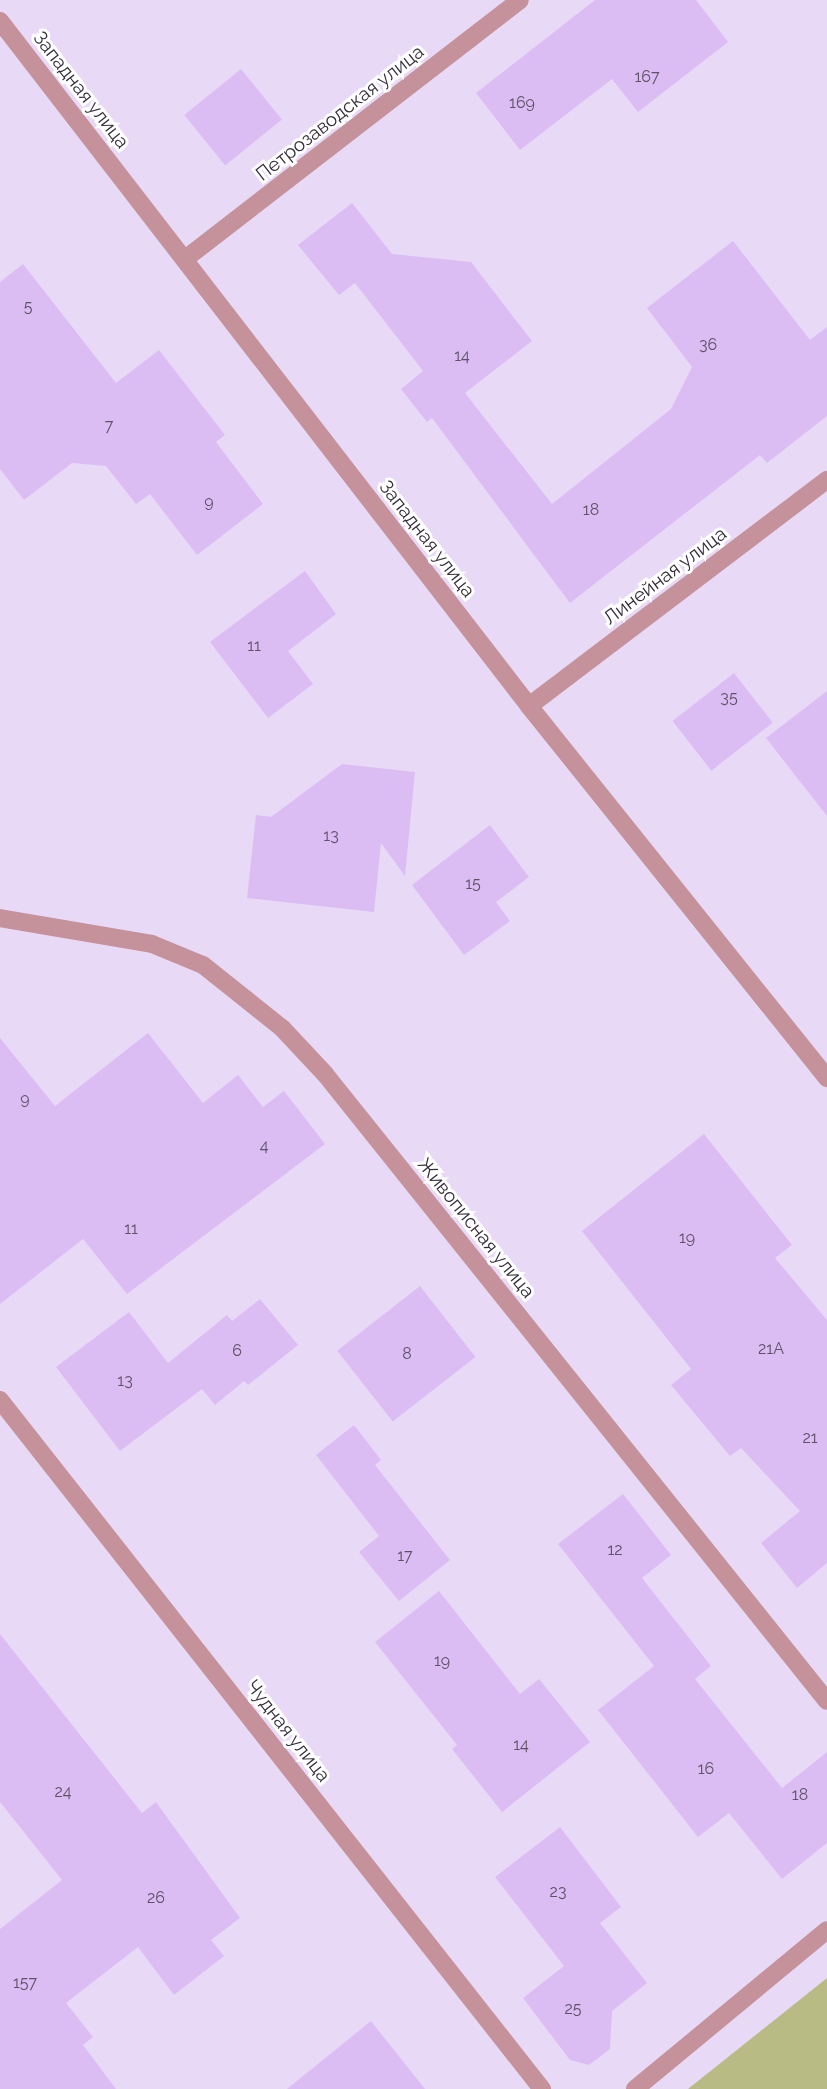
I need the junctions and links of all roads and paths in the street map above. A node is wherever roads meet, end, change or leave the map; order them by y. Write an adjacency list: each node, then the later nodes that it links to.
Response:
1 (520, 0): 3 (street, Петрозаводская улица)
2 (0, 21): 3 (street, Западная улица)
3 (185, 259): 5 (street, Западная улица)
4 (827, 480): 5 (street, Линейная улица)
5 (529, 706): 7 (street, Западная улица)
6 (0, 918): 9 (street, Живописная улица)
7 (827, 1078)
8 (0, 1400): 11 (street, Чудная улица)
9 (827, 1700)
10 (827, 1930): 12 (street)
11 (542, 2089)
12 (635, 2089)

